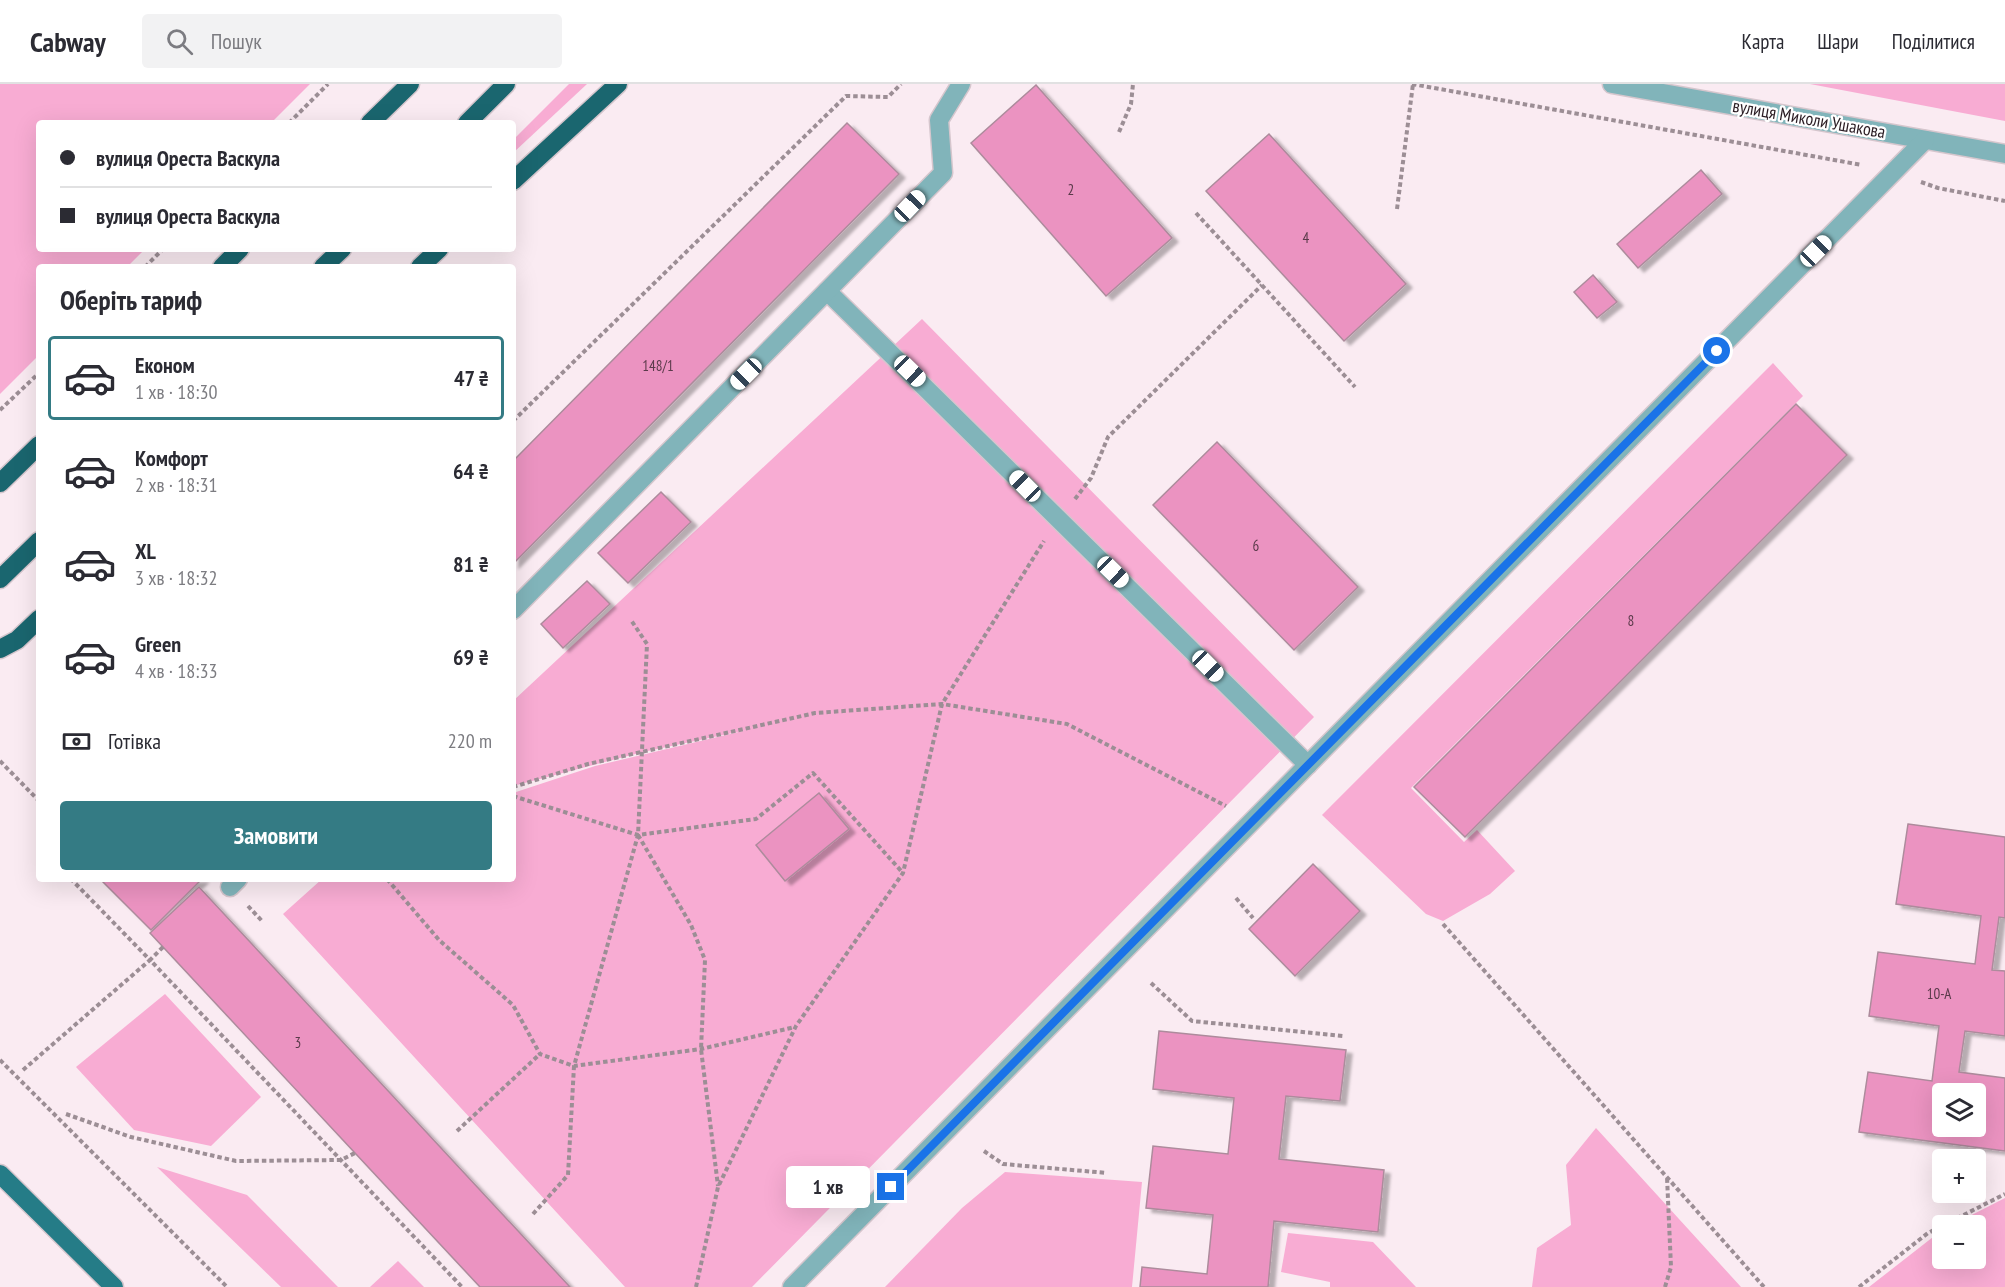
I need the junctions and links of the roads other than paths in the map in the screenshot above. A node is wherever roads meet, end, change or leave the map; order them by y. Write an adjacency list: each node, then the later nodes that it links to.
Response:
1 (410, 84): 6 (highway)
2 (506, 84): 7 (highway)
3 (618, 84): 10 (highway)
4 (961, 84): 17 (street)
5 (1612, 84): 8 (street, вулиця Миколи Ушакова)
6 (373, 120)
7 (470, 120)
8 (1925, 140): 9 (street, вулиця Миколи Ушакова); 25 (street)
9 (2005, 154)
10 (516, 178)
11 (237, 252): 14 (highway)
12 (339, 252): 15 (highway)
13 (437, 252): 16 (highway)
14 (225, 264)
15 (327, 264)
16 (423, 264)
17 (827, 291): 22 (street); 25 (street)
18 (36, 448): 19 (highway)
19 (0, 483)
20 (36, 544): 21 (highway)
21 (0, 579)
22 (516, 607)
23 (36, 622): 24 (highway)
24 (0, 649)
25 (1308, 765): 28 (street)
26 (0, 1174): 27 (main road)
27 (114, 1287)
28 (792, 1287)

